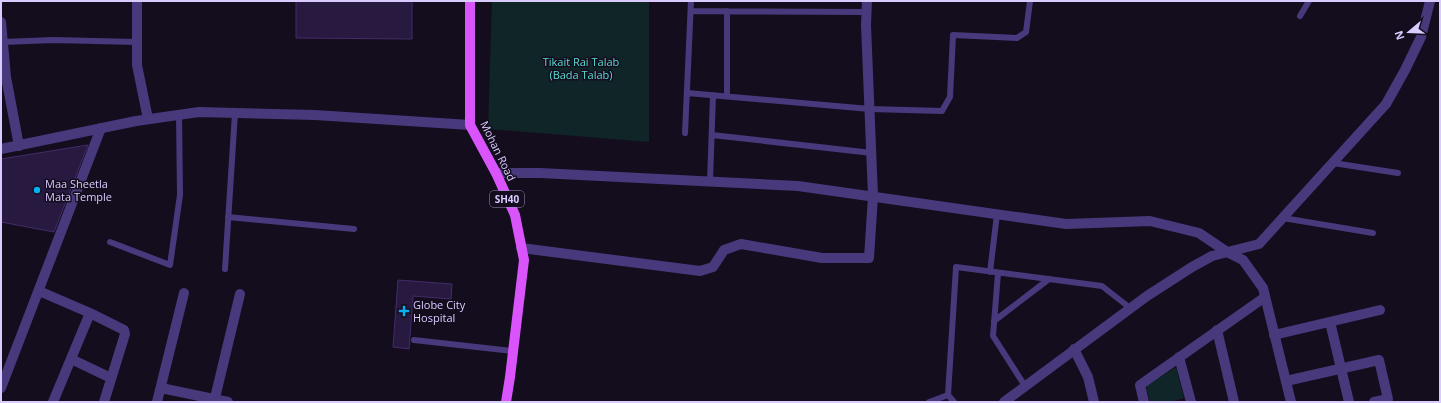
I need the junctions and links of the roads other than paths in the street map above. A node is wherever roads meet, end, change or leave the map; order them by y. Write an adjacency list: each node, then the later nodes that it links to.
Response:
1 (137, 1): 14 (street)
2 (470, 1): 22 (main road, Mohan Road / SH40)
3 (691, 1): 8 (lane)
4 (866, 1): 10 (street)
5 (1030, 1): 18 (lane)
6 (1309, 1): 11 (lane)
7 (1430, 1): 29 (street)
8 (691, 11): 9 (lane); 15 (lane)
9 (727, 11): 10 (lane); 17 (lane)
10 (866, 12): 18 (street)
11 (1300, 16)
12 (1, 22): 13 (street)
13 (3, 42): 14 (lane); 26 (street)
14 (137, 42): 21 (street)
15 (688, 93): 16 (lane); 24 (lane)
16 (713, 95): 17 (lane); 25 (lane)
17 (727, 96): 18 (lane)
18 (870, 109): 28 (street)
19 (235, 113): 20 (street); 22 (street); 35 (lane)
20 (180, 115): 21 (street); 39 (lane)
21 (148, 119): 23 (street)
22 (470, 126): 30 (main road, Mohan Road / SH40)
23 (101, 128): 26 (street); 46 (street)
24 (685, 134)
25 (712, 135): 28 (lane); 32 (lane)
26 (19, 146): 27 (street)
27 (1, 149)
28 (872, 153): 33 (street)
29 (1333, 163): 31 (lane); 36 (street)
30 (496, 173): 32 (street); 40 (main road, Mohan Road / SH40)
31 (1398, 173)
32 (710, 182): 33 (street)
33 (874, 196): 34 (street); 40 (street)
34 (997, 214): 41 (street); 43 (lane)
35 (228, 218): 37 (lane); 42 (lane)
36 (1283, 218): 38 (lane); 41 (street)
37 (354, 229)
38 (1373, 233)
39 (110, 242)
40 (521, 248): 59 (main road, Mohan Road / SH40)
41 (1227, 252): 49 (street); 50 (street)
42 (225, 270)
43 (990, 272): 44 (lane); 68 (lane)
44 (998, 273): 45 (lane); 53 (lane)
45 (1049, 279): 50 (lane); 53 (lane)
46 (39, 291): 52 (street); 66 (street)
47 (184, 293): 67 (street)
48 (240, 294): 69 (street)
49 (1265, 297): 55 (street); 56 (street)
50 (1130, 308): 58 (street)
51 (1380, 310): 54 (street)
52 (90, 313): 61 (street); 63 (street)
53 (994, 321): 65 (lane)
54 (1330, 322): 56 (street); 62 (street)
55 (1217, 330): 60 (street); 81 (street)
56 (1274, 335): 64 (street)
57 (414, 340): 59 (lane)
58 (1074, 350): 65 (street); 78 (street)
59 (513, 351): 74 (main road, Mohan Road / SH40)
60 (1179, 357): 79 (street); 80 (street)
61 (71, 359): 63 (street); 70 (street)
62 (1341, 369): 64 (street); 83 (street); 84 (street)
63 (111, 378): 71 (street)
64 (1286, 381): 82 (street)
65 (1025, 386): 77 (street)
66 (1, 388)
67 (161, 388): 69 (street); 72 (street)
68 (948, 395): 75 (lane); 76 (lane)
69 (214, 400): 73 (street)
70 (53, 402)
71 (104, 402)
72 (157, 402)
73 (228, 402)
74 (506, 402)
75 (929, 402)
76 (954, 402)
77 (1004, 402)
78 (1094, 402)
79 (1144, 402)
80 (1190, 402)
81 (1234, 402)
82 (1291, 402)
83 (1349, 402)
84 (1374, 402)

